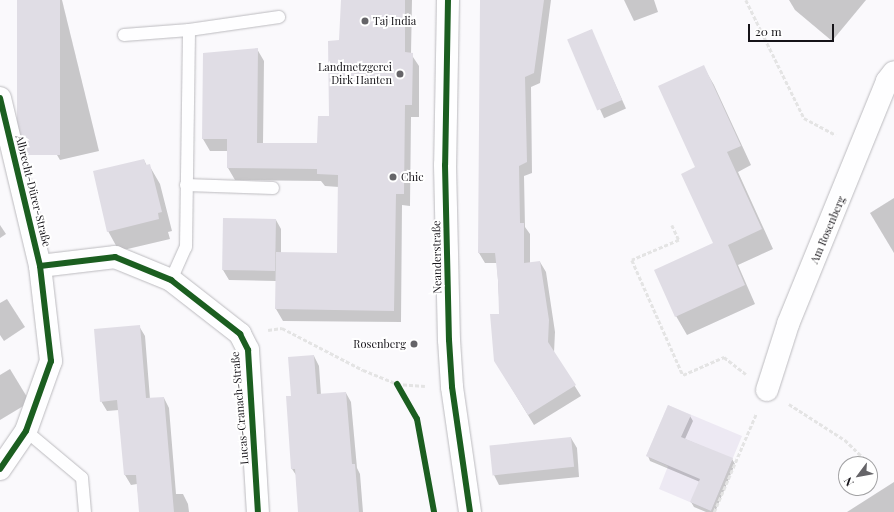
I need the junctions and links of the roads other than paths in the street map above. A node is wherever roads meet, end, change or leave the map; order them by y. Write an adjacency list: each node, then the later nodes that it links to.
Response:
1 (448, 0): 16 (street, Neanderstraße)
2 (279, 17): 3 (lane)
3 (189, 30): 4 (lane); 7 (lane)
4 (124, 35)
5 (894, 72): 11 (street, Am Rosenberg)
6 (0, 98): 9 (street, Albrecht-Dürer-Straße)
7 (186, 185): 8 (lane); 10 (lane)
8 (273, 188)
9 (40, 266): 10 (street, Lucas-Cranach-Straße); 12 (street, Albrecht-Dürer-Straße)
10 (171, 280): 15 (street, Lucas-Cranach-Straße)
11 (767, 390)
12 (26, 432): 13 (street, Albrecht-Dürer-Straße); 14 (lane)
13 (0, 469)
14 (85, 512)
15 (258, 512)
16 (470, 512)

